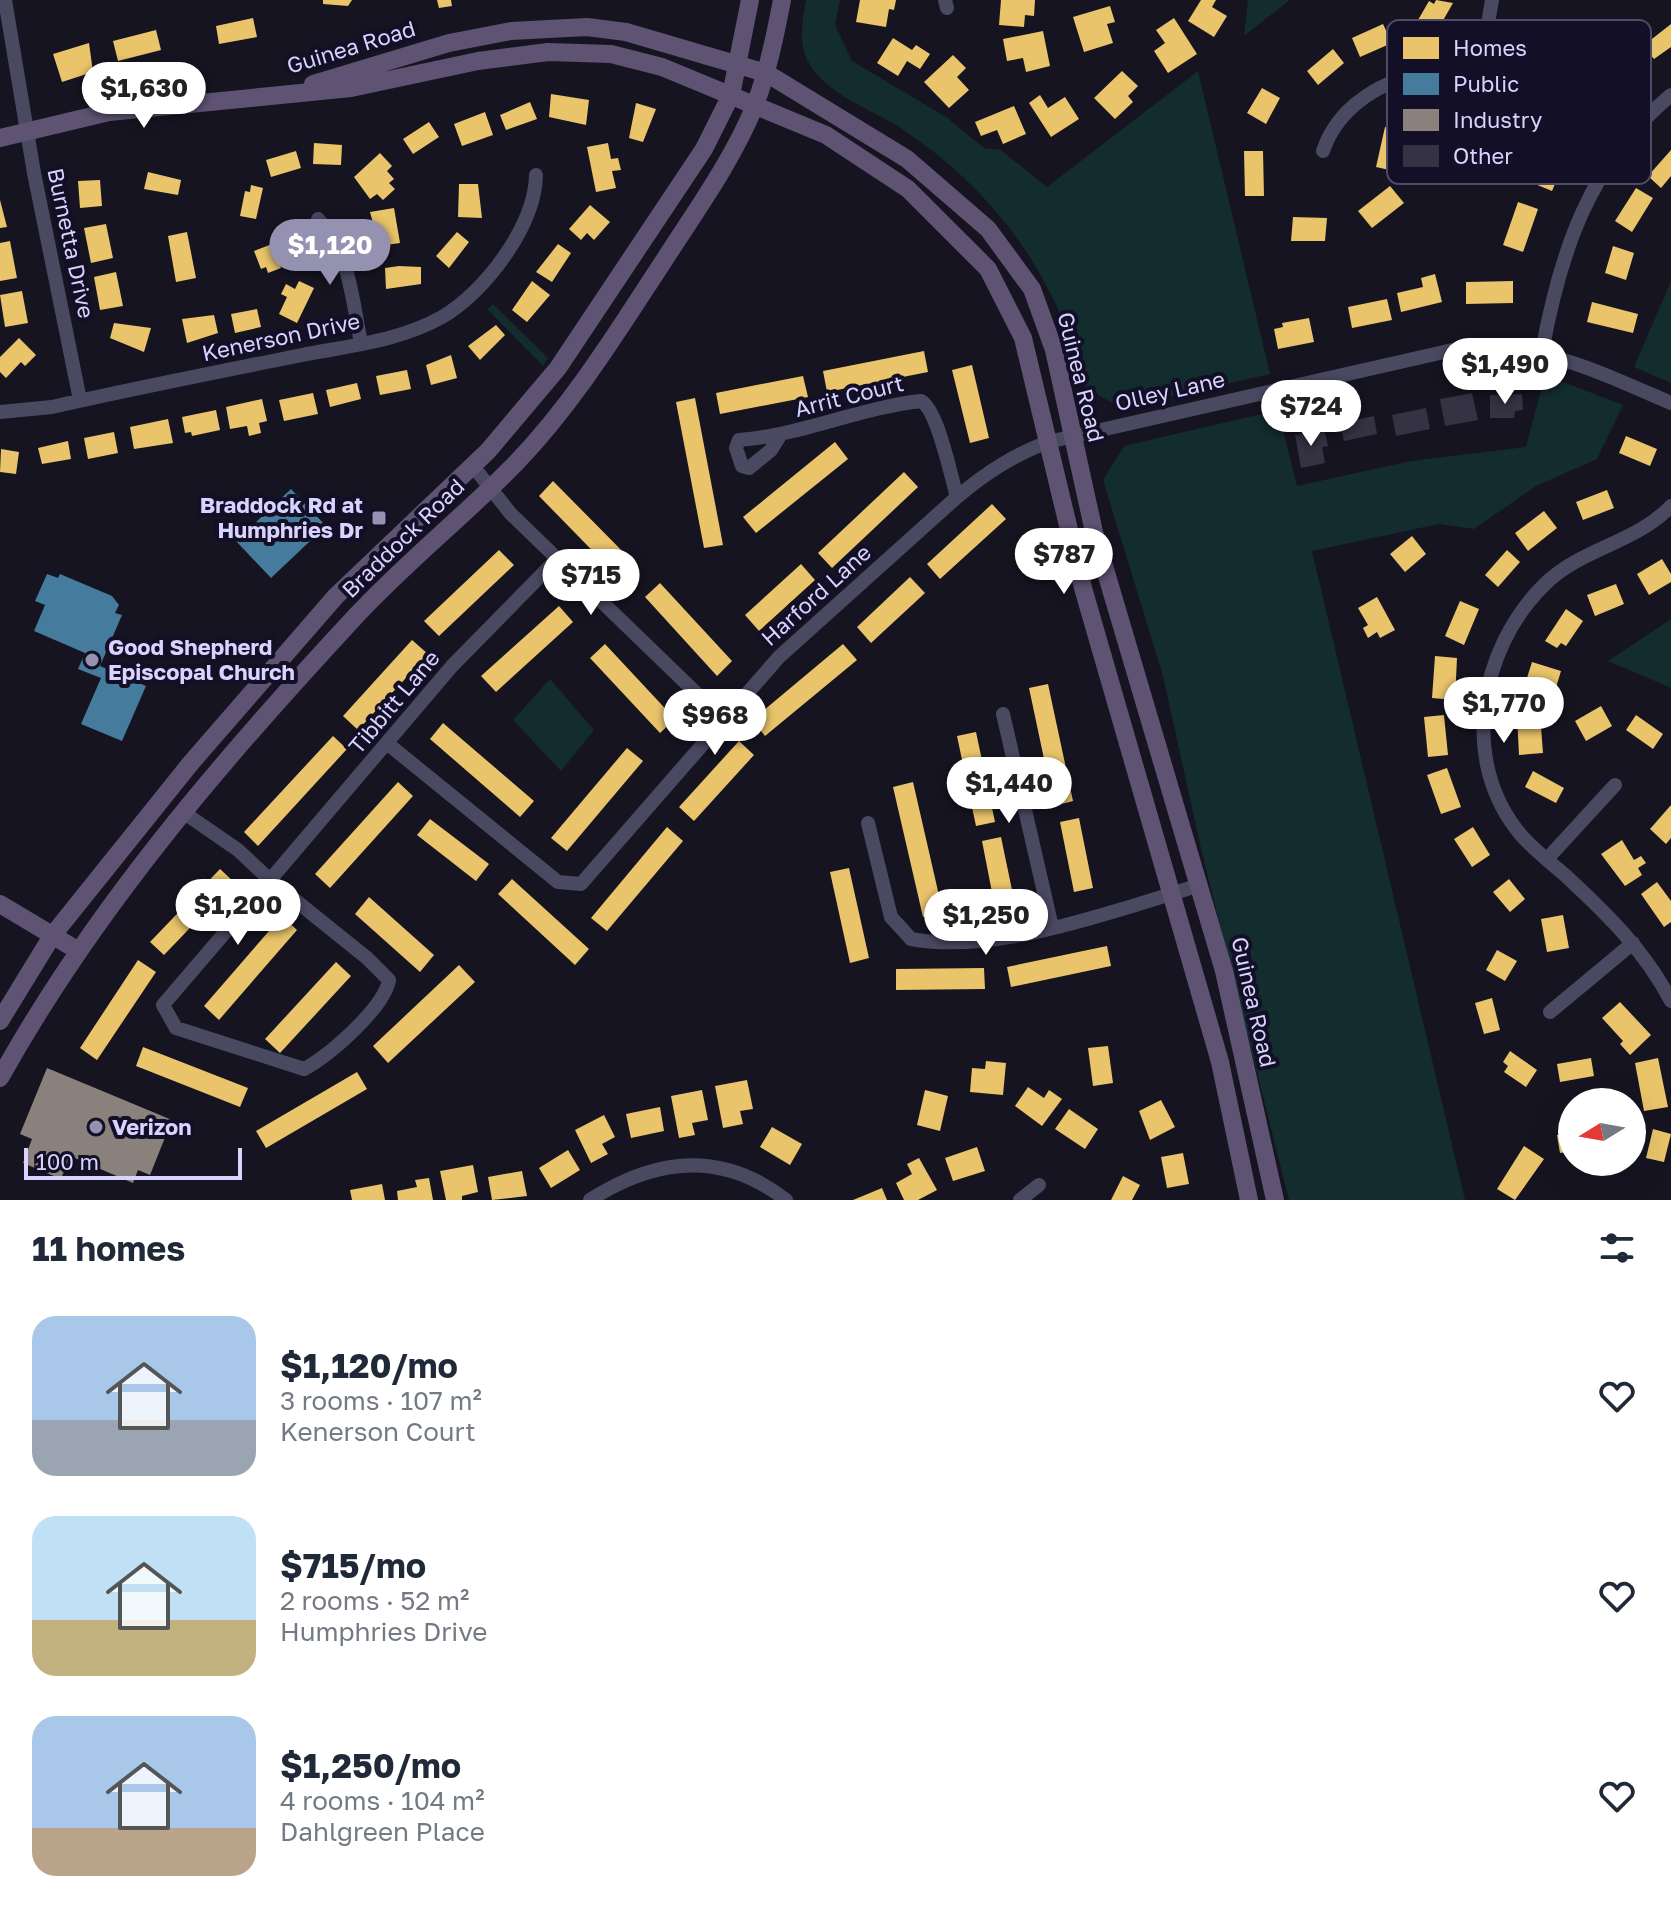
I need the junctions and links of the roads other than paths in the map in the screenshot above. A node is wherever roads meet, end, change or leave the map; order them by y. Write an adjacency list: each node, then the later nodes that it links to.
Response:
1 (5, 0): 5 (street, Burnetta Drive)
2 (750, 0): 7 (main road, Braddock Road)
3 (782, 0): 8 (main road, Braddock Road)
4 (1492, 0): 6 (street)
5 (4, 16): 15 (street, Burnetta Drive)
6 (1489, 20)
7 (738, 64): 8 (main road, Guinea Road); 10 (main road, Guinea Road); 11 (main road, Braddock Road)
8 (766, 73): 13 (main road, Braddock Road); 27 (main road, Guinea Road)
9 (1387, 86): 17 (street)
10 (283, 93): 11 (main road, Guinea Road); 15 (main road, Guinea Road)
11 (731, 95): 13 (main road, Guinea Road); 29 (main road, Braddock Road)
12 (1671, 95): 14 (street)
13 (756, 103): 28 (main road, Guinea Road); 30 (main road, Braddock Road)
14 (1651, 115)
15 (26, 131): 16 (main road, Guinea Road); 23 (street, Burnetta Drive)
16 (0, 138)
17 (1323, 151)
18 (536, 175): 21 (street, Kenerson Drive)
19 (1597, 184): 22 (street)
20 (318, 219): 21 (street)
21 (361, 343): 23 (street, Kenerson Drive)
22 (1542, 352): 24 (street, Olley Lane); 27 (street, Olley Lane)
23 (80, 400): 25 (street, Kenerson Drive)
24 (1671, 403)
25 (0, 412)
26 (779, 437): 31 (street, Arrit Court)
27 (1073, 438): 28 (street, Olley Lane); 44 (main road, Guinea Road)
28 (1048, 442): 31 (street, Harford Lane); 45 (main road, Guinea Road)
29 (473, 466): 30 (street); 34 (main road, Braddock Road)
30 (488, 489): 33 (street); 38 (main road, Braddock Road)
31 (957, 497): 36 (street, Harford Lane)
32 (1671, 506): 42 (street)
33 (558, 558): 36 (street); 37 (street, Tibbitt Lane)
34 (249, 695): 38 (main road); 48 (main road, Braddock Road)
35 (1003, 714): 47 (street)
36 (722, 718): 37 (street, Harford Lane)
37 (388, 744): 43 (street, Tibbitt Lane)
38 (231, 758): 40 (main road, Braddock Road)
39 (1615, 785): 42 (street)
40 (183, 812): 43 (street, Tibbitt Lane); 50 (main road, Braddock Road)
41 (868, 823): 47 (street)
42 (1547, 859): 49 (street)
43 (270, 880): 43 (street, Tibbitt Lane)
44 (1200, 885): 45 (street); 60 (main road, Guinea Road)
45 (1173, 893): 47 (street); 59 (main road, Guinea Road)
46 (0, 904): 48 (main road)
47 (1052, 927)
48 (52, 936): 50 (main road); 53 (main road, Braddock Road)
49 (1633, 943): 51 (street); 52 (street)
50 (77, 950): 54 (main road, Braddock Road)
51 (1671, 1001)
52 (1550, 1012)
53 (0, 1021)
54 (0, 1078)
55 (1039, 1185): 58 (street)
56 (590, 1200): 57 (street)
57 (786, 1200)
58 (1020, 1200)
59 (1249, 1200)
60 (1275, 1200)

